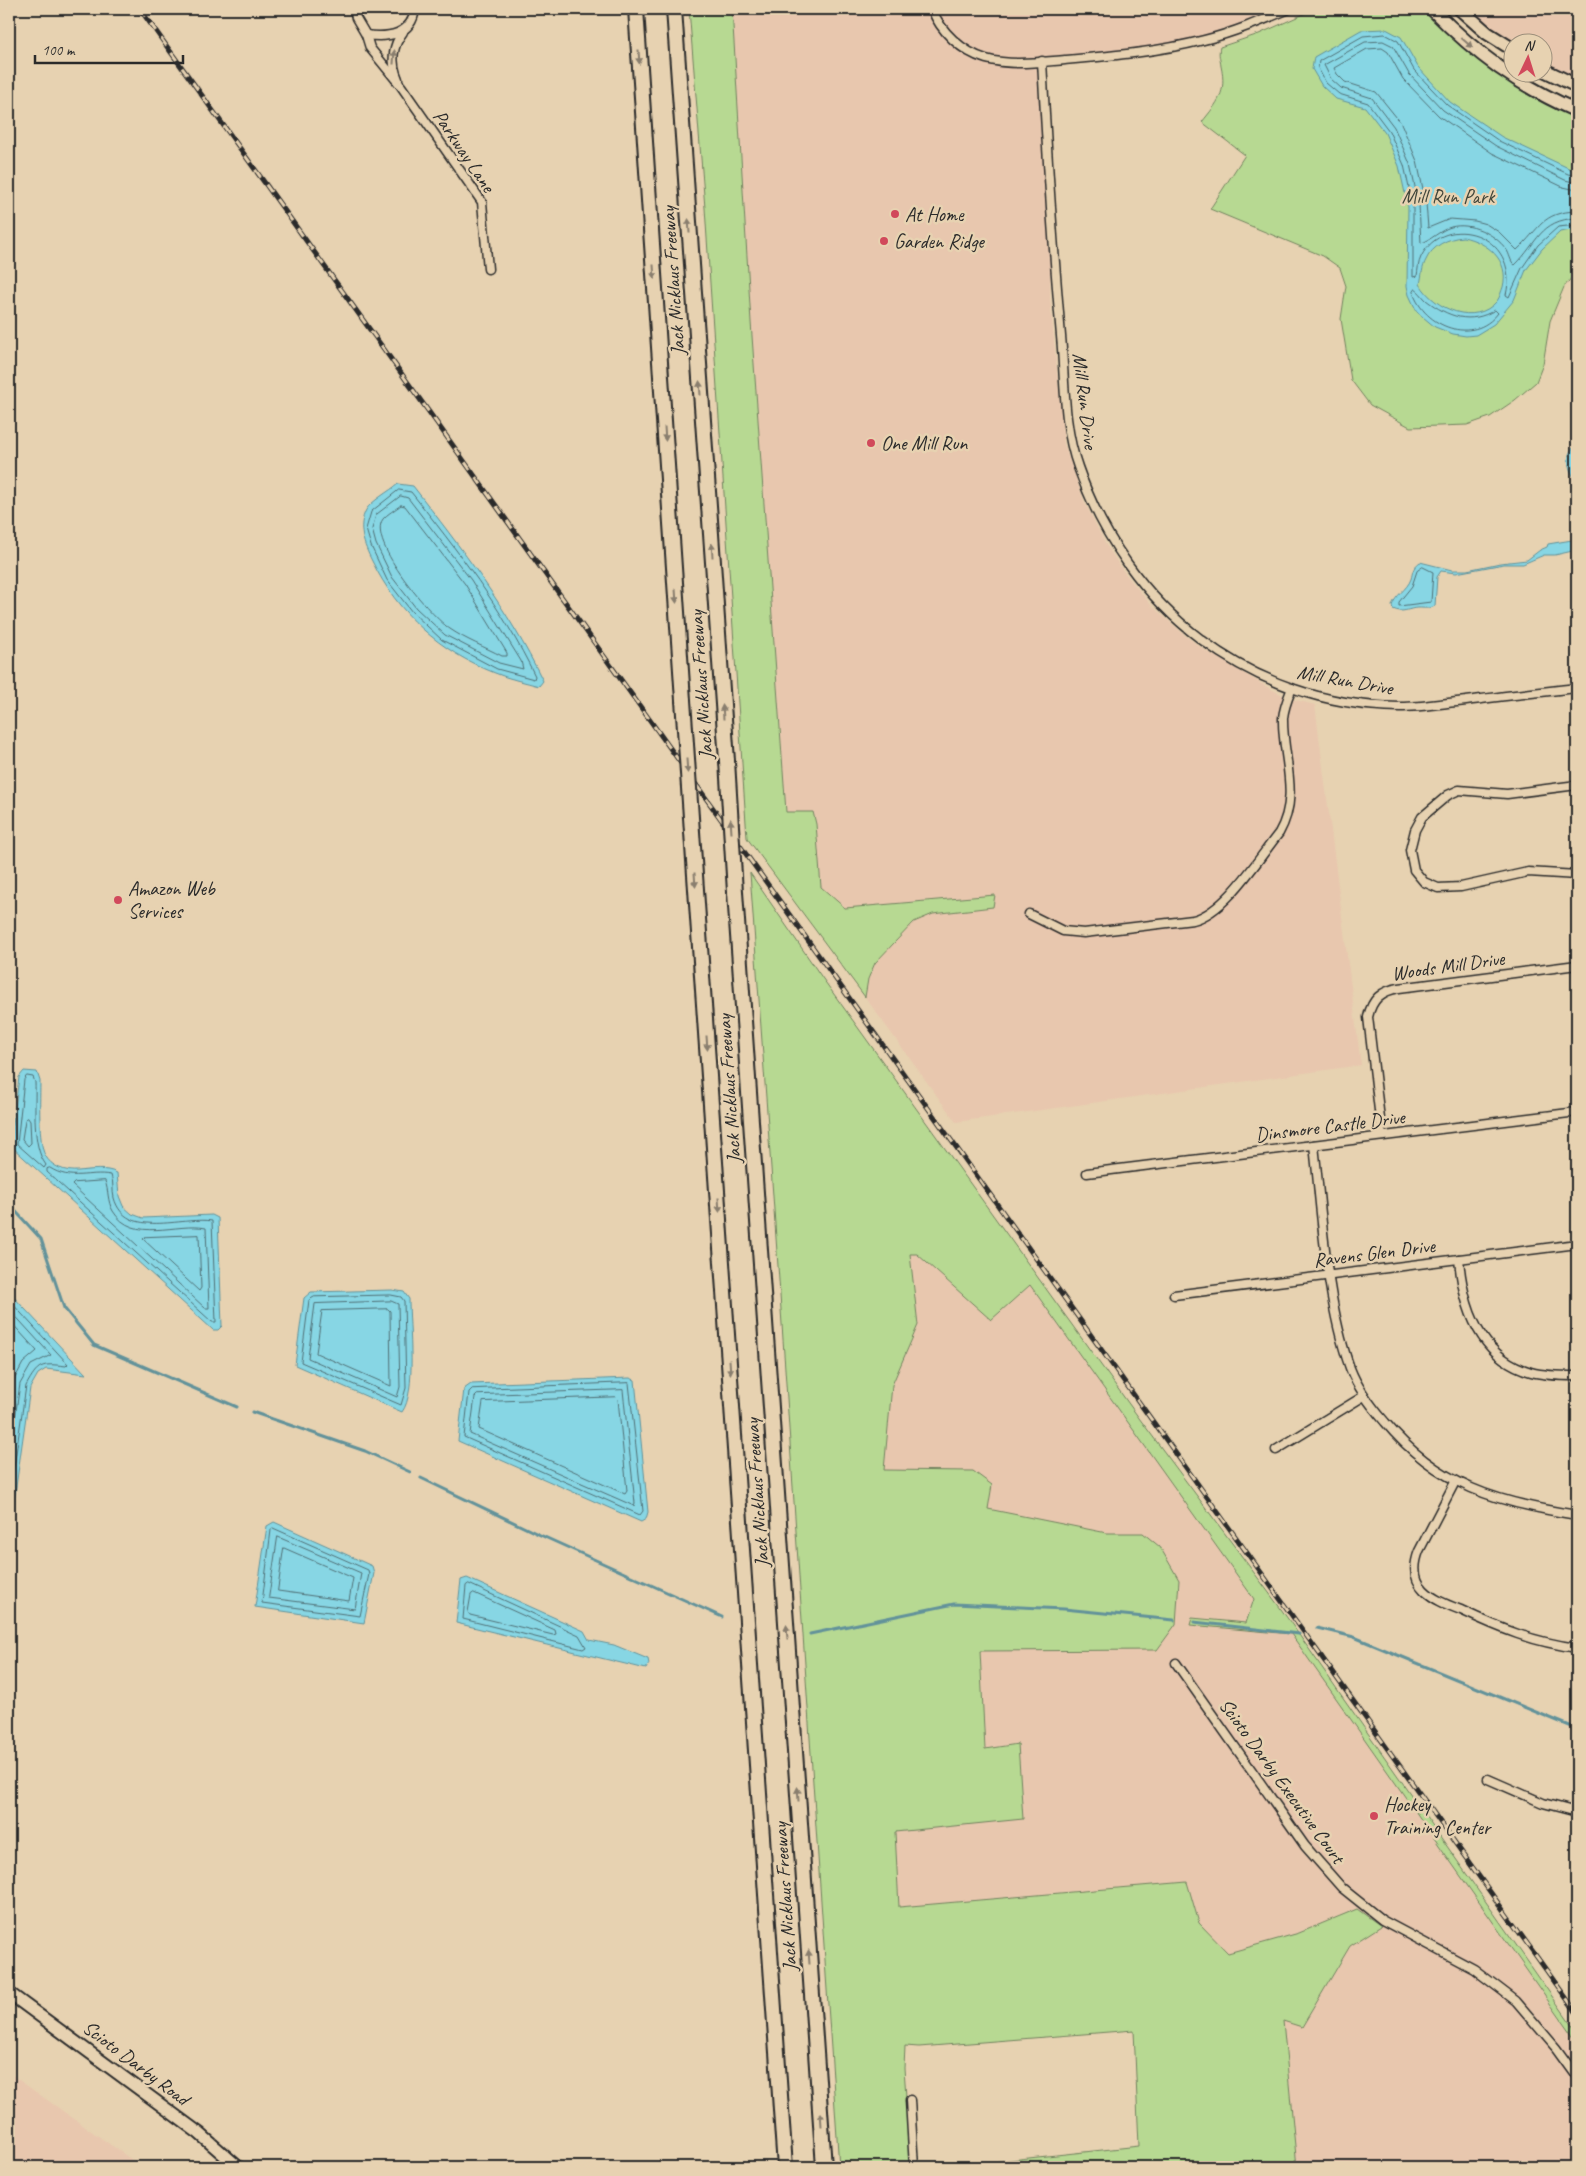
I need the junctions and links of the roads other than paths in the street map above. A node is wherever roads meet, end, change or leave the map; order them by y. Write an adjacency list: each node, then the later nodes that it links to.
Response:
1 (354, 9): 10 (street, Parkway Lane)
2 (415, 9): 9 (street, Parkway Lane)
3 (636, 9): 46 (highway, Jack Nicklaus Freeway, one-way to 46, bridge)
4 (674, 9): 47 (highway, Jack Nicklaus Freeway, one-way to 4, bridge)
5 (932, 9): 12 (street)
6 (1289, 9): 12 (street)
7 (1432, 9): 16 (main road, one-way to 16)
8 (1460, 9): 11 (main road)
9 (404, 30): 10 (street); 14 (street, Parkway Lane, one-way to 9)
10 (366, 35): 14 (street, Parkway Lane)
11 (1504, 44)
12 (1042, 61): 18 (street, Mill Run Drive)
13 (1554, 75): 15 (main road)
14 (401, 86): 17 (street, Parkway Lane)
15 (1577, 86)
16 (1577, 110)
17 (488, 269)
18 (1292, 688): 19 (street, Mill Run Drive); 23 (street)
19 (1577, 688): 20 (street)
20 (1577, 698)
21 (1577, 785): 22 (street)
22 (1577, 875)
23 (1029, 914)
24 (1577, 965): 26 (street, Woods Mill Drive)
25 (1577, 1112): 26 (street, Dinsmore Castle Drive)
26 (1382, 1136): 27 (street, Dinsmore Castle Drive)
27 (1314, 1145): 28 (street, Dinsmore Castle Drive); 31 (street)
28 (1087, 1173)
29 (1577, 1244): 30 (street, Ravens Glen Drive)
30 (1460, 1259): 31 (street, Ravens Glen Drive); 33 (street)
31 (1330, 1275): 32 (street, Ravens Glen Drive); 34 (street)
32 (1174, 1295)
33 (1577, 1376)
34 (1364, 1396): 35 (street); 36 (street)
35 (1276, 1450)
36 (1456, 1482): 37 (street); 38 (street)
37 (1577, 1515)
38 (1577, 1648)
39 (1176, 1663): 43 (street, Scioto Darby Executive Court)
40 (1488, 1779): 41 (street)
41 (1577, 1812)
42 (9, 1993): 45 (main road, Scioto Darby Road)
43 (1577, 2077)
44 (910, 2100): 48 (street)
45 (238, 2167)
46 (785, 2167)
47 (824, 2167)
48 (914, 2167)

